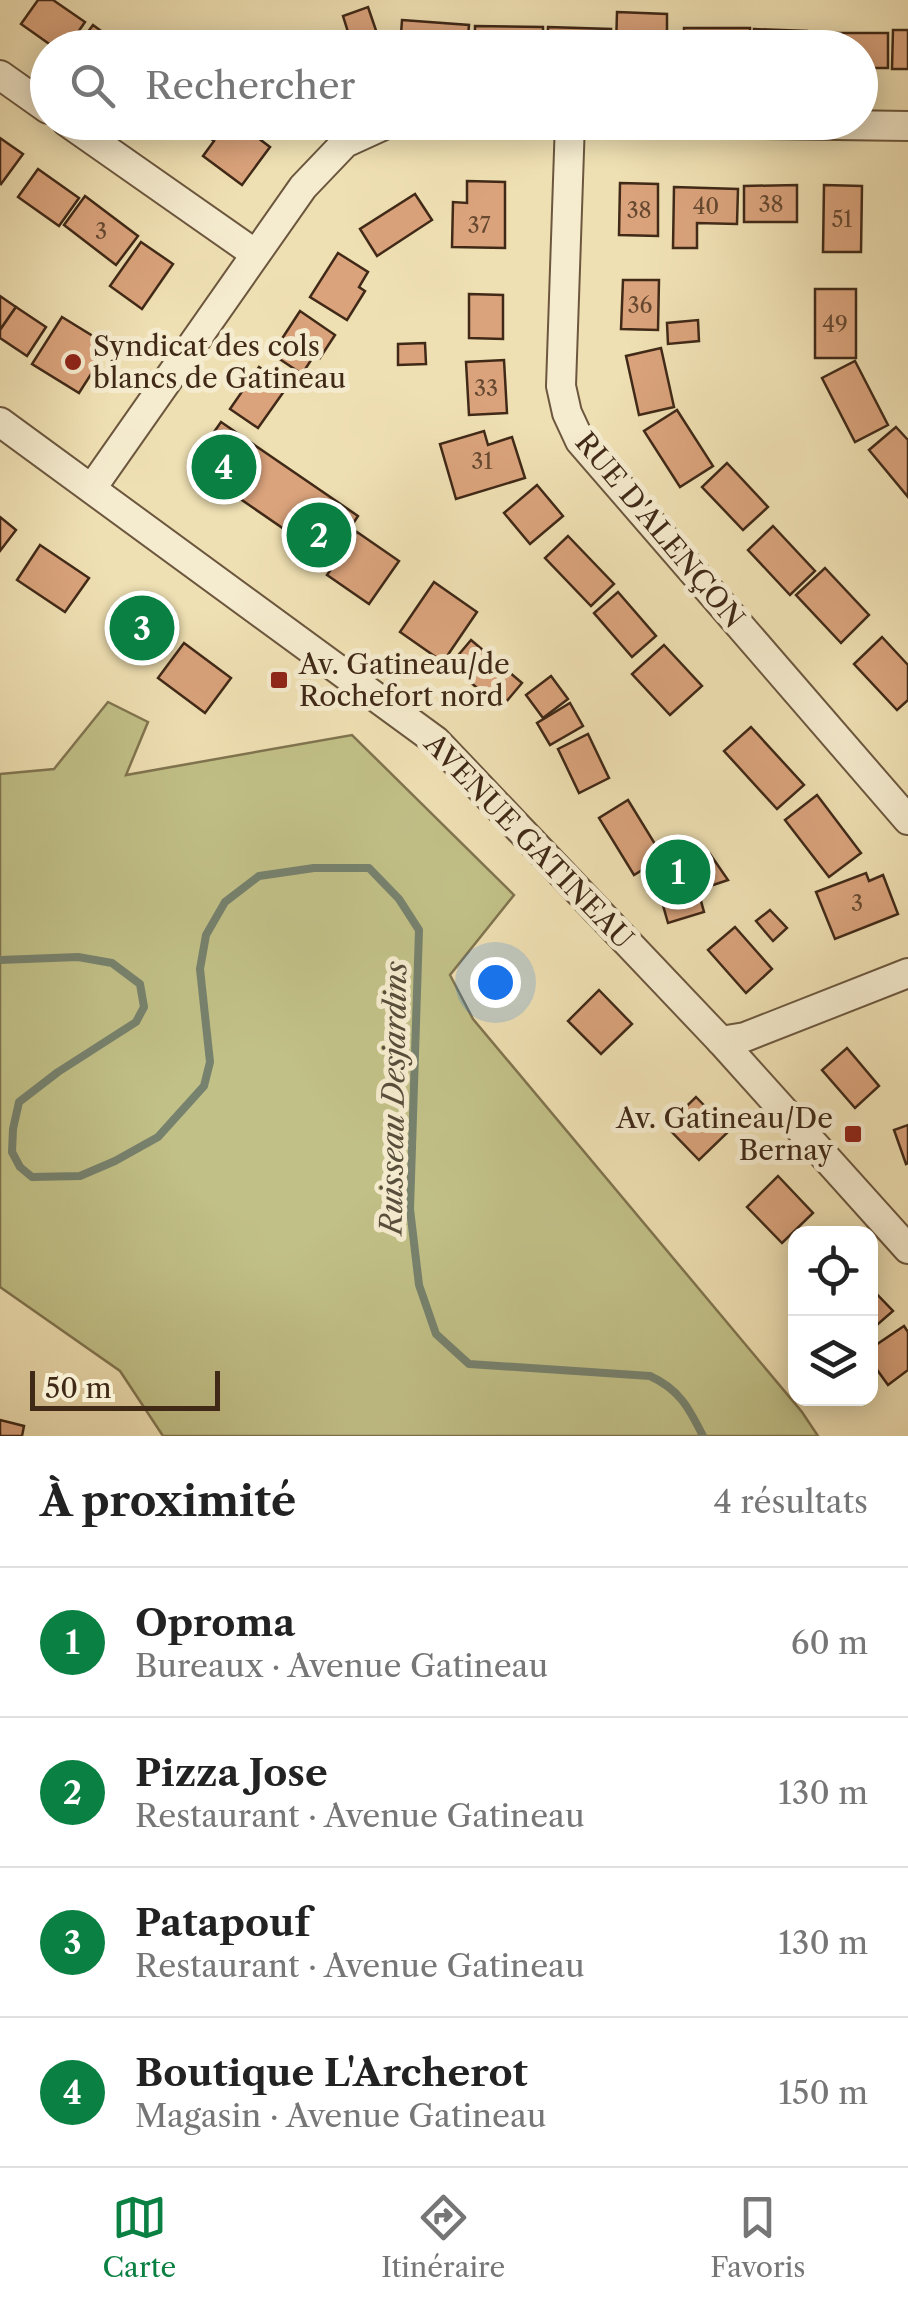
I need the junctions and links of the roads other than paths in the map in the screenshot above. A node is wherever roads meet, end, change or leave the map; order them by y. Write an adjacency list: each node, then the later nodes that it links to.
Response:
1 (0, 75): 2 (street)
2 (30, 96)
3 (878, 126): 4 (street)
4 (908, 126)
5 (92, 140): 8 (street)
6 (353, 140): 8 (street)
7 (569, 140): 11 (street, RUE D'ALENÇON)
8 (254, 254): 10 (street)
9 (0, 422): 10 (street, AVENUE GATINEAU)
10 (92, 488): 13 (street, AVENUE GATINEAU)
11 (908, 820)
12 (908, 973): 13 (street)
13 (721, 1041): 14 (street, AVENUE GATINEAU)
14 (908, 1249)

